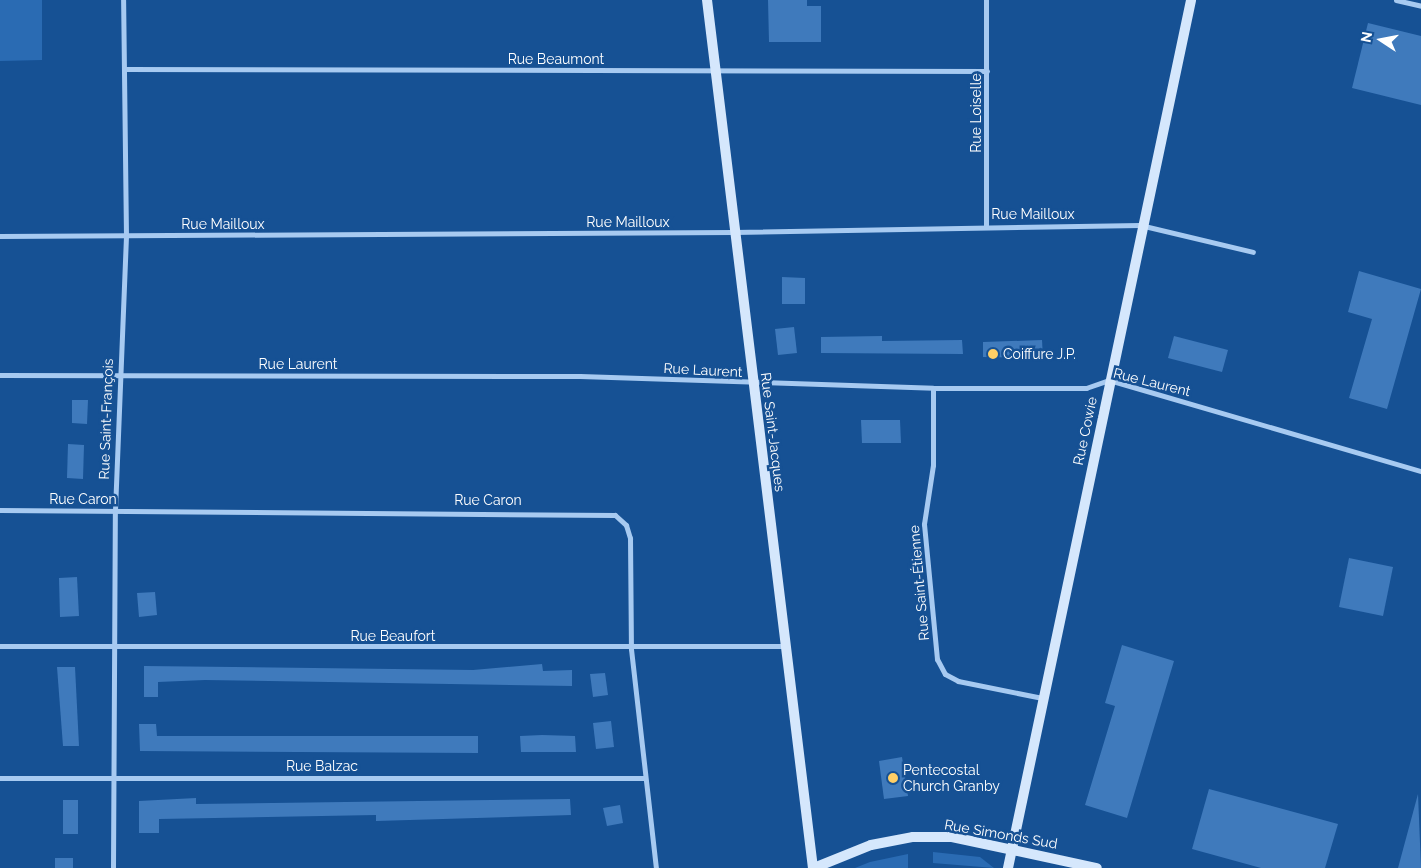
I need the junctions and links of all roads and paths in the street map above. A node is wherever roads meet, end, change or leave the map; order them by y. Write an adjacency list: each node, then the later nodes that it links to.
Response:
1 (123, 0): 7 (street, Rue Saint-François)
2 (707, 0): 9 (street, Rue Saint-Jacques)
3 (986, 0): 8 (street, Rue Loiselle)
4 (1191, 0): 11 (street, Rue Cowie)
5 (1396, 0): 6 (street)
6 (1421, 6)
7 (124, 69): 9 (street, Rue Beaumont); 14 (street, Rue Saint-François)
8 (987, 70): 9 (street, Rue Beaumont); 10 (street, Rue Loiselle)
9 (715, 71): 12 (street, Rue Saint-Jacques)
10 (986, 225): 11 (street, Rue Mailloux); 12 (street, Rue Mailloux)
11 (1140, 225): 15 (street, Rue Mailloux); 18 (street, Rue Cowie)
12 (734, 232): 14 (street, Rue Mailloux); 19 (street, Rue Saint-Jacques)
13 (0, 236): 14 (street, Rue Mailloux)
14 (126, 236): 17 (street, Rue Saint-François)
15 (1253, 252)
16 (0, 375): 17 (street, Rue Laurent)
17 (118, 375): 19 (street, Rue Laurent); 23 (street, Rue Saint-François)
18 (1110, 380): 20 (street, Rue Laurent); 21 (street, Rue Laurent); 28 (street, Rue Cowie)
19 (754, 384): 20 (street, Rue Laurent); 26 (street, Rue Saint-Jacques)
20 (933, 388): 28 (street, Rue Saint-Étienne)
21 (1421, 470)
22 (0, 510): 23 (street, Rue Caron)
23 (115, 510): 25 (street, Rue Saint-François); 27 (street, Rue Caron)
24 (0, 646): 25 (street, Rue Beaufort)
25 (114, 646): 27 (street, Rue Beaufort); 29 (street, Rue Saint-François)
26 (786, 646): 27 (street, Rue Beaufort); 35 (street, Rue Saint-Jacques)
27 (631, 649): 31 (street, Rue Caron)
28 (1042, 698): 32 (street, Rue Cowie)
29 (114, 777): 30 (street, Rue Balzac); 31 (street, Rue Balzac); 33 (street, Rue Saint-François)
30 (0, 778)
31 (645, 778): 34 (street, Rue Caron)
32 (1012, 847): 35 (street, Rue Simonds Sud); 36 (street, Rue Cowie); 37 (street, Rue Simonds Sud)
33 (113, 868)
34 (656, 868)
35 (813, 868)
36 (1008, 868)
37 (1097, 868)

